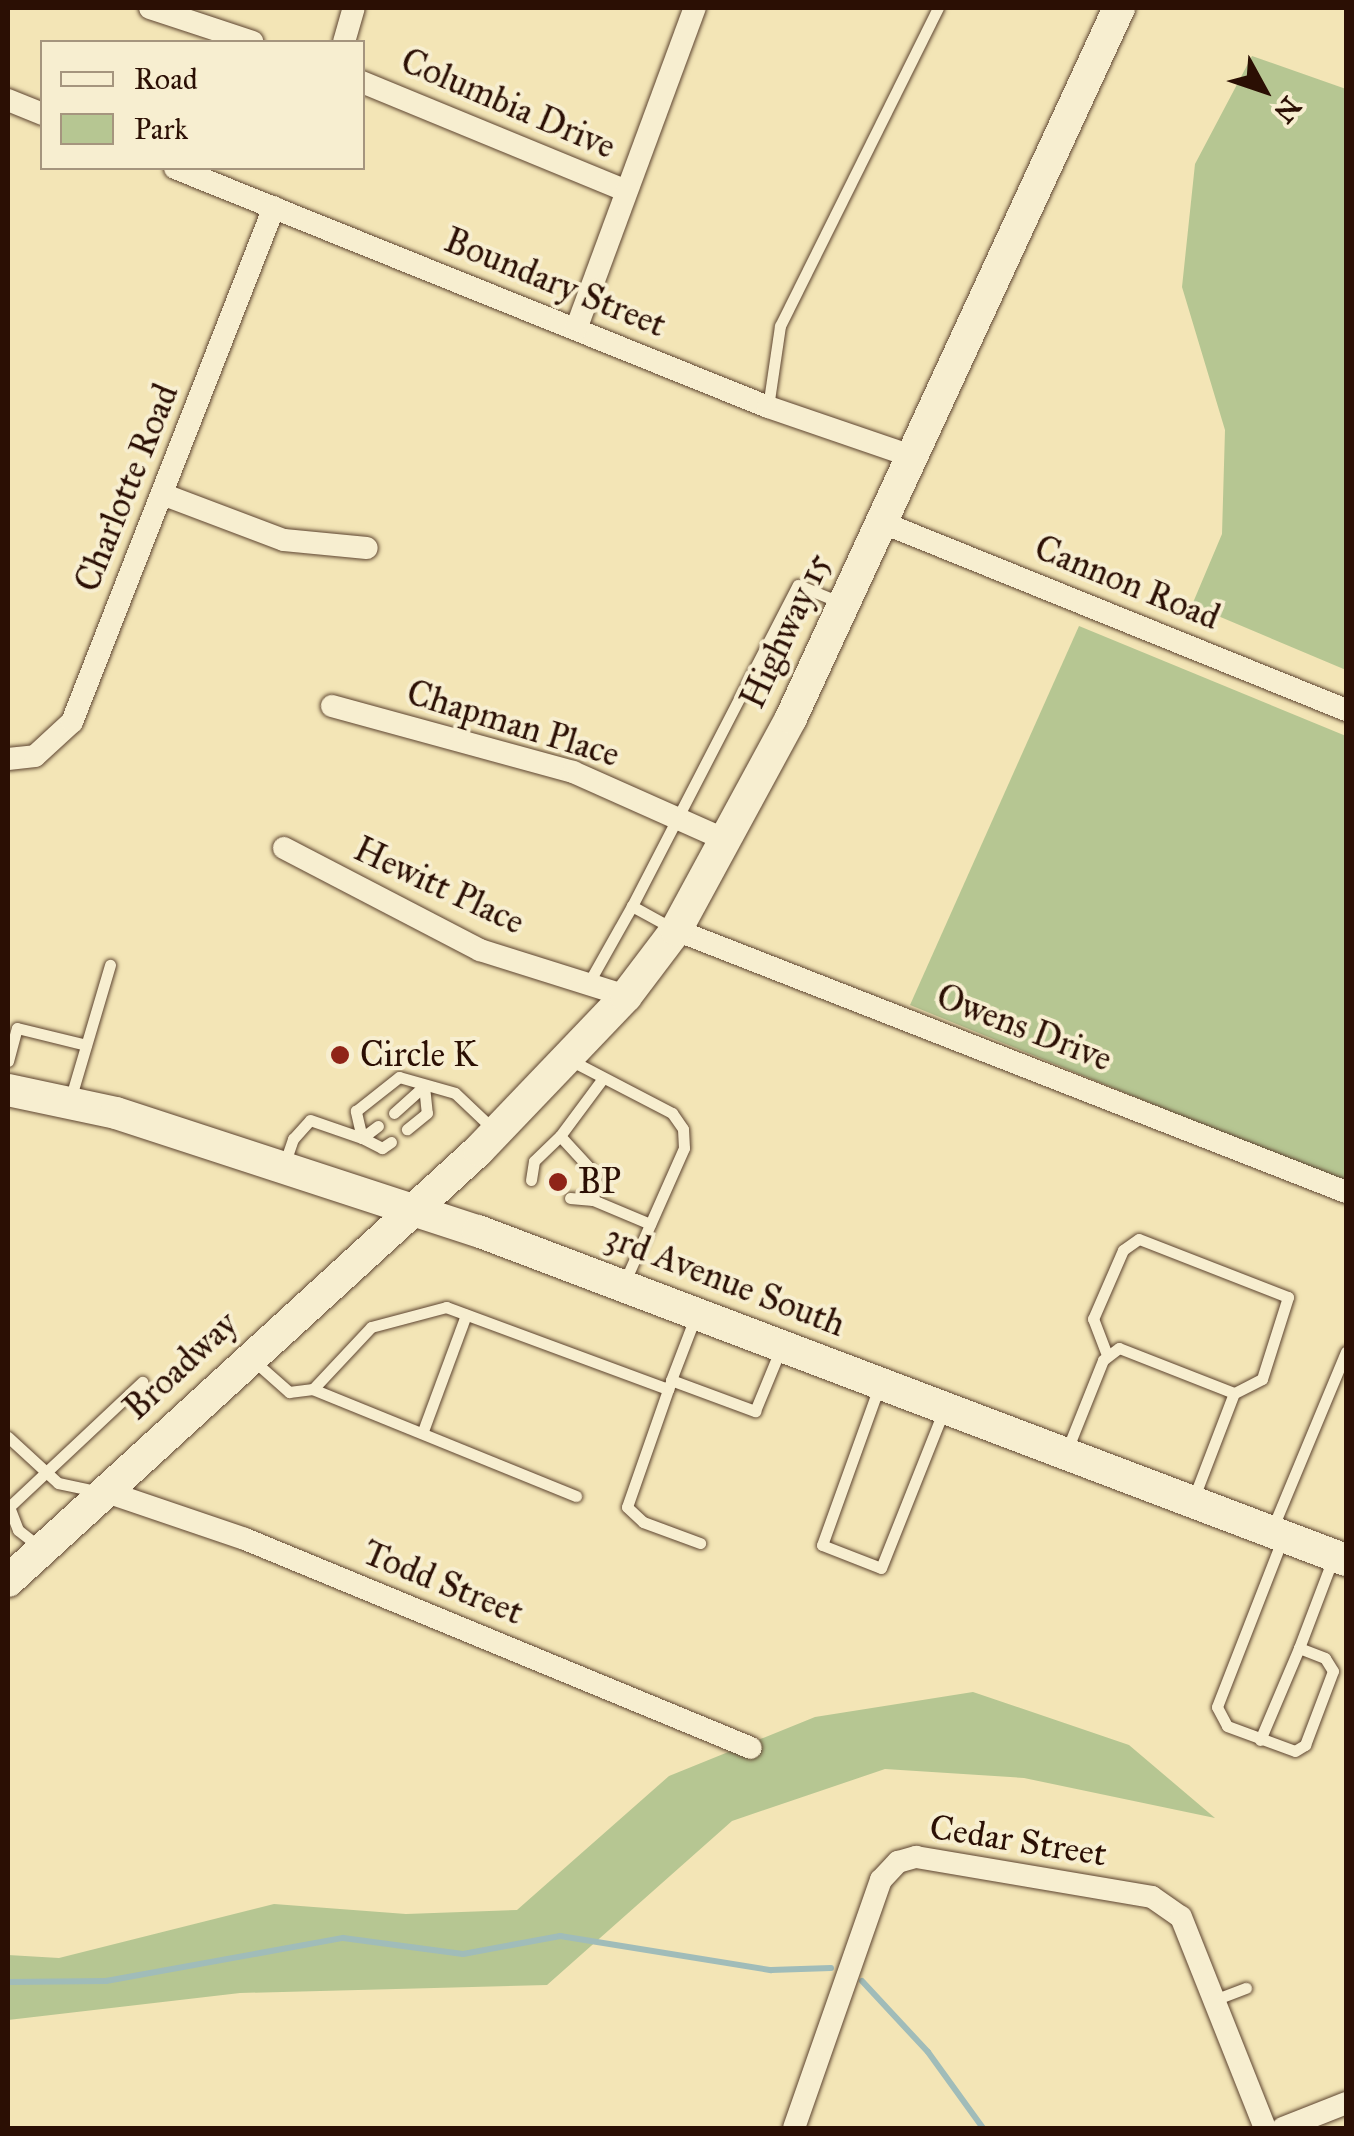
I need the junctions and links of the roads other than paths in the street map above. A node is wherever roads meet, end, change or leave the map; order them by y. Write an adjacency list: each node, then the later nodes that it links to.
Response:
1 (150, 8): 6 (street)
2 (354, 8): 7 (street)
3 (694, 8): 12 (street, Columbia Drive)
4 (938, 8): 15 (lane)
5 (1118, 8): 16 (main road, Highway 15)
6 (247, 40)
7 (345, 40)
8 (365, 83): 12 (street, Columbia Drive)
9 (8, 100): 10 (street)
10 (40, 113)
11 (180, 170): 13 (street, Boundary Street)
12 (626, 191): 14 (street, Columbia Drive)
13 (274, 208): 14 (street, Boundary Street); 17 (street, Charlotte Road)
14 (576, 329): 15 (street, Boundary Street)
15 (768, 408): 16 (street, Boundary Street)
16 (912, 456): 18 (main road, Highway 15)
17 (162, 494): 19 (street); 23 (street, Charlotte Road)
18 (881, 522): 20 (main road, Highway 15); 22 (street, Cannon Road)
19 (368, 548)
20 (843, 604): 24 (lane); 25 (main road, Highway 15)
21 (332, 706): 24 (street, Chapman Place)
22 (1346, 710)
23 (8, 759)
24 (677, 818): 25 (street, Chapman Place); 27 (lane)
25 (726, 840): 28 (main road, Highway 15)
26 (284, 848): 30 (street, Hewitt Place)
27 (632, 906): 28 (lane); 30 (lane)
28 (676, 930): 31 (main road, Highway 15); 48 (street, Owens Drive)
29 (110, 965): 32 (lane)
30 (588, 984): 31 (street, Hewitt Place)
31 (626, 996): 33 (main road, Highway 15)
32 (86, 1045): 34 (lane); 38 (lane)
33 (566, 1058): 35 (lane); 42 (main road, Highway 15)
34 (8, 1061)
35 (603, 1078): 43 (lane); 52 (lane)
36 (424, 1086): 39 (lane); 41 (lane); 42 (lane); 44 (lane)
37 (8, 1090): 38 (main road, 3rd Avenue South)
38 (70, 1103): 46 (main road, 3rd Avenue South)
39 (394, 1112)
40 (378, 1126): 44 (lane)
41 (406, 1130)
42 (496, 1132): 51 (main road, Highway 15)
43 (560, 1136): 47 (lane); 49 (lane)
44 (362, 1138): 45 (lane); 46 (lane)
45 (390, 1142)
46 (282, 1169): 51 (main road, 3rd Avenue South)
47 (531, 1180)
48 (1346, 1192)
49 (592, 1200): 50 (lane); 52 (lane)
50 (565, 1203)
51 (410, 1212): 53 (main road, 3rd Avenue South); 59 (main road, Broadway)
52 (650, 1224): 53 (lane)
53 (624, 1285): 54 (main road, 3rd Avenue South)
54 (696, 1312): 56 (main road, 3rd Avenue South); 62 (lane)
55 (466, 1315): 62 (lane); 63 (lane); 66 (lane)
56 (782, 1344): 61 (main road, 3rd Avenue South); 62 (lane)
57 (1346, 1352): 73 (lane)
58 (1107, 1355): 64 (lane); 64 (lane); 68 (lane)
59 (249, 1356): 63 (lane); 70 (main road, Broadway)
60 (142, 1382): 69 (lane)
61 (880, 1383): 65 (main road, 3rd Avenue South); 65 (lane)
62 (670, 1385): 74 (lane)
63 (313, 1389): 66 (lane)
64 (1234, 1393): 72 (lane)
65 (945, 1408): 68 (main road, 3rd Avenue South)
66 (423, 1431): 71 (lane)
67 (8, 1437): 69 (lane)
68 (1066, 1454): 72 (main road, 3rd Avenue South)
69 (46, 1475): 70 (lane); 75 (lane)
70 (104, 1491): 75 (main road, Broadway); 80 (street, Todd Street)
71 (576, 1496)
72 (1192, 1502): 73 (main road, 3rd Avenue South)
73 (1278, 1534): 76 (main road, 3rd Avenue South); 79 (lane)
74 (700, 1543)
75 (42, 1549): 77 (main road, Broadway)
76 (1340, 1558): 78 (lane)
77 (8, 1581)
78 (1299, 1648): 79 (lane); 79 (lane)
79 (1260, 1740)
80 (752, 1748)
81 (1246, 1988): 82 (lane)
82 (1217, 1999): 84 (street, Cedar Street); 85 (street, Cedar Street)
83 (1346, 2102): 86 (street)
84 (794, 2128)
85 (1266, 2128)
86 (1283, 2128)

